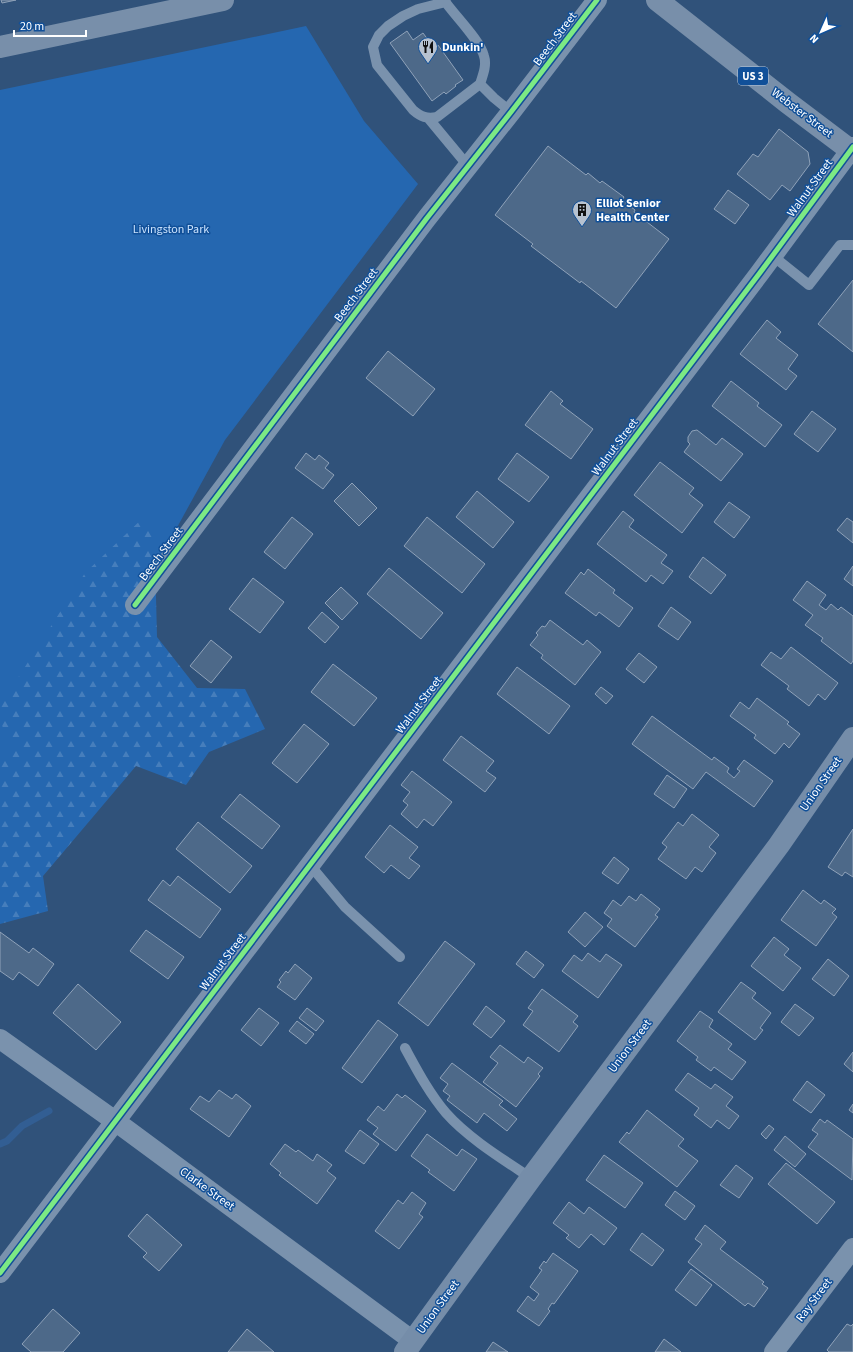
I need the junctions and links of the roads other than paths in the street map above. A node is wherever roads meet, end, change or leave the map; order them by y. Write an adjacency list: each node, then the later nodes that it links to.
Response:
1 (223, 0): 5 (main road)
2 (597, 0): 7 (street, Beech Street)
3 (656, 0): 9 (main road, Webster Street / US 3)
4 (445, 1): 6 (lane); 8 (lane)
5 (0, 46)
6 (480, 84): 7 (lane); 8 (lane)
7 (511, 112): 10 (street, Beech Street)
8 (429, 119): 10 (lane)
9 (852, 150): 12 (street, Walnut Street)
10 (468, 166): 13 (street, Beech Street)
11 (853, 246): 12 (lane)
12 (773, 256): 15 (street, Walnut Street)
13 (135, 604)
14 (853, 738): 20 (street, Union Street)
15 (310, 865): 16 (lane); 19 (street, Walnut Street)
16 (400, 957)
17 (0, 1039): 19 (street, Clarke Street)
18 (405, 1048): 20 (lane)
19 (115, 1121): 22 (street, Walnut Street); 23 (street, Clarke Street)
20 (531, 1178): 23 (street, Union Street)
21 (853, 1248): 24 (street, Ray Street)
22 (0, 1273)
23 (409, 1346)
24 (774, 1352)

